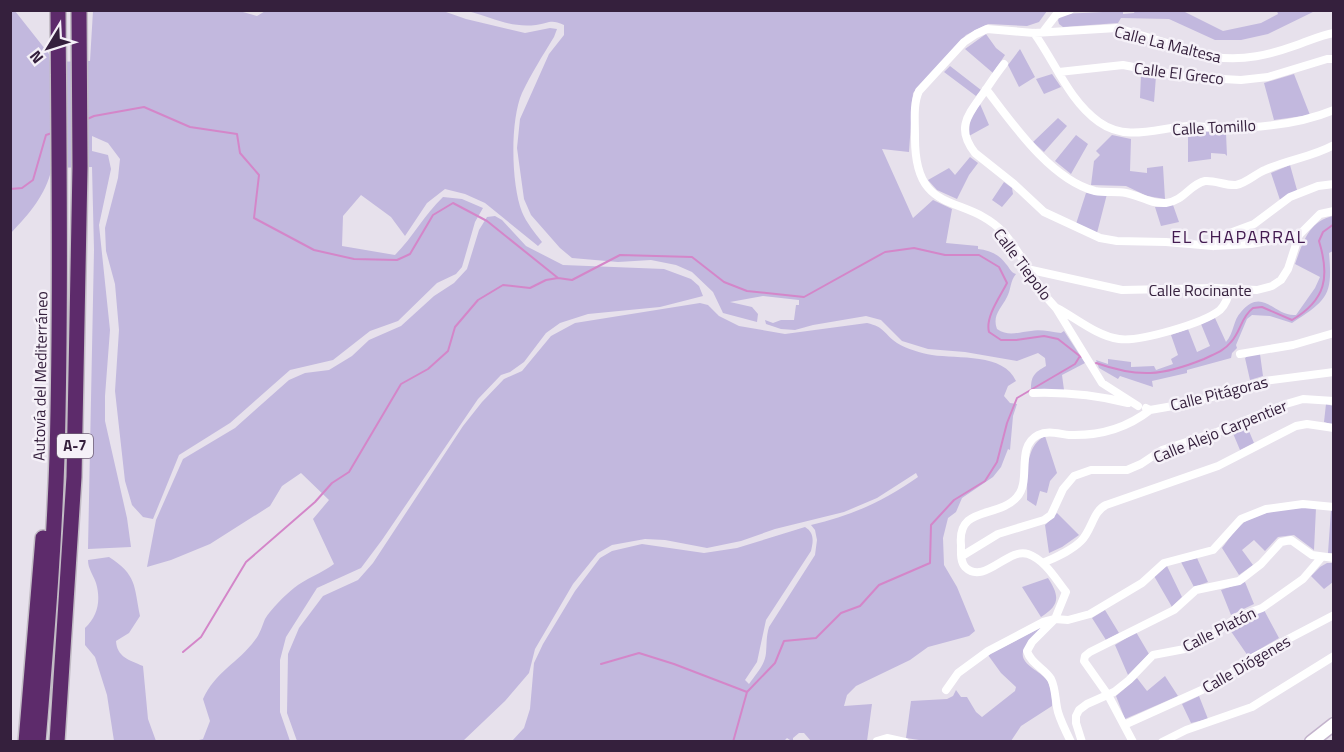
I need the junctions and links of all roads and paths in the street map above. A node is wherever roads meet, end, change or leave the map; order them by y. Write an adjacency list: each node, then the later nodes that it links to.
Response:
1 (58, 10): 27 (highway, Autovía del Mediterráneo / A-7)
2 (79, 10): 38 (highway, A-7)
3 (1070, 10): 4 (street)
4 (1039, 33): 5 (street, Calle La Maltesa); 8 (street, Calle Tomillo); 16 (street, Calle Tiepolo)
5 (1334, 33)
6 (1334, 60): 8 (street, Calle El Greco)
7 (1004, 64): 9 (street)
8 (1059, 72): 10 (street, Calle Tomillo)
9 (987, 89): 11 (street); 15 (street)
10 (1334, 110)
11 (1334, 145)
12 (1334, 183): 15 (street)
13 (1334, 211): 14 (street, Calle Rocinante)
14 (1299, 235): 15 (street); 17 (street, Calle Rocinante)
15 (1213, 246)
16 (1027, 268): 17 (street, Calle Rocinante); 18 (street, Calle Tiepolo)
17 (1230, 290): 18 (street)
18 (1056, 308): 24 (street, Calle Tiepolo)
19 (1334, 333): 20 (street)
20 (1240, 354)
21 (1334, 372): 25 (street, Calle Pitágoras)
22 (1033, 393): 24 (street, Calle Pitágoras)
23 (1334, 401): 29 (street, Calle Alejo Carpentier)
24 (1138, 406): 25 (street, Calle Pitágoras)
25 (1150, 410): 29 (street)
26 (1334, 428): 32 (street)
27 (57, 456): 41 (highway); 42 (highway, Autovía del Mediterráneo / A-7)
28 (1334, 507): 34 (street)
29 (962, 556): 32 (street)
30 (1321, 558): 31 (street); 37 (street, Calle Platón); 37 (street)
31 (1334, 558)
32 (1043, 563): 34 (street)
33 (1334, 615): 40 (street, Calle Diógenes)
34 (1055, 619): 36 (street); 47 (street)
35 (1334, 656): 50 (street)
36 (946, 690)
37 (1108, 695): 40 (street); 48 (street, Calle Platón)
38 (58, 723): 43 (highway, A-7); 44 (highway)
39 (1334, 724): 51 (street)
40 (1124, 725): 49 (street)
41 (26, 741)
42 (38, 741)
43 (57, 741)
44 (63, 741)
45 (877, 741): 46 (street)
46 (905, 741)
47 (1071, 741)
48 (1082, 741)
49 (1133, 741)
50 (1162, 741)
51 (1311, 741)

